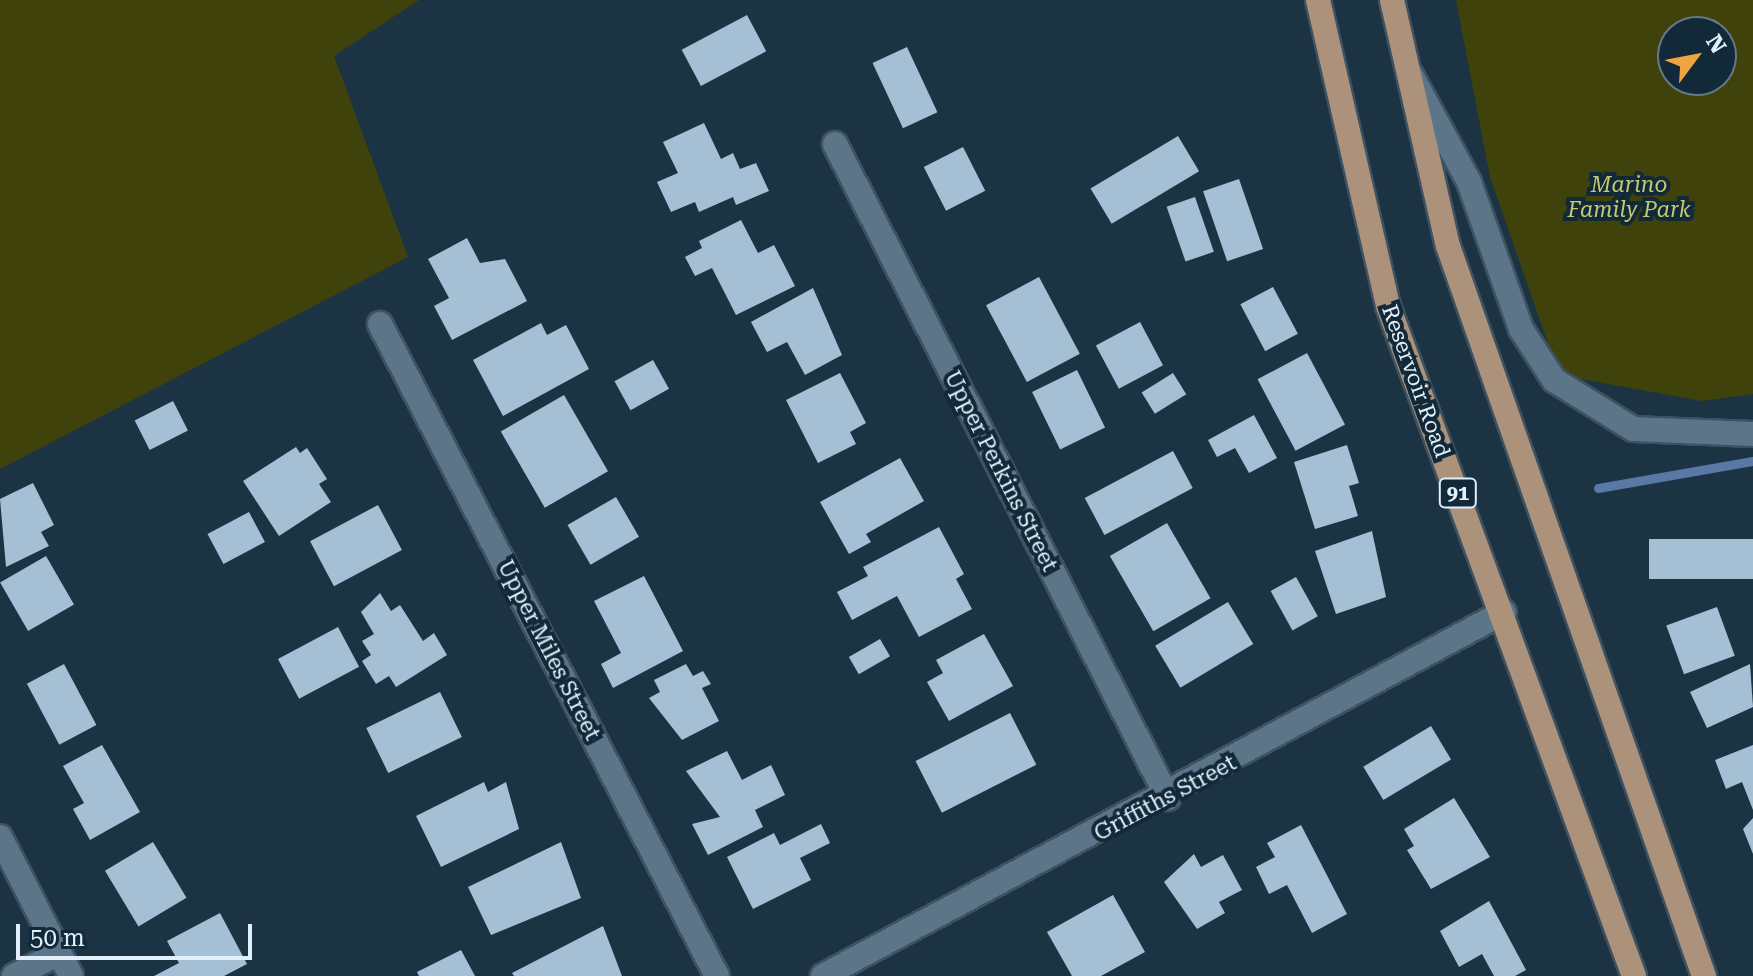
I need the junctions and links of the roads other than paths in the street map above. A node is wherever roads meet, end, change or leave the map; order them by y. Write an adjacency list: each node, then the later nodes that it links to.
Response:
1 (1318, 0): 7 (main road, Reservoir Road / 91)
2 (1392, 0): 3 (main road)
3 (1404, 63): 6 (street); 16 (main road)
4 (835, 144): 8 (street, Upper Perkins Street)
5 (380, 324): 13 (street, Upper Miles Street)
6 (1753, 434)
7 (1504, 612): 8 (street, Griffiths Street); 15 (main road, Reservoir Road / 91)
8 (1168, 798): 14 (street, Griffiths Street)
9 (0, 837): 10 (street)
10 (59, 953): 11 (street); 12 (street)
11 (14, 976)
12 (71, 976)
13 (717, 976)
14 (823, 976)
15 (1634, 976)
16 (1704, 976)

